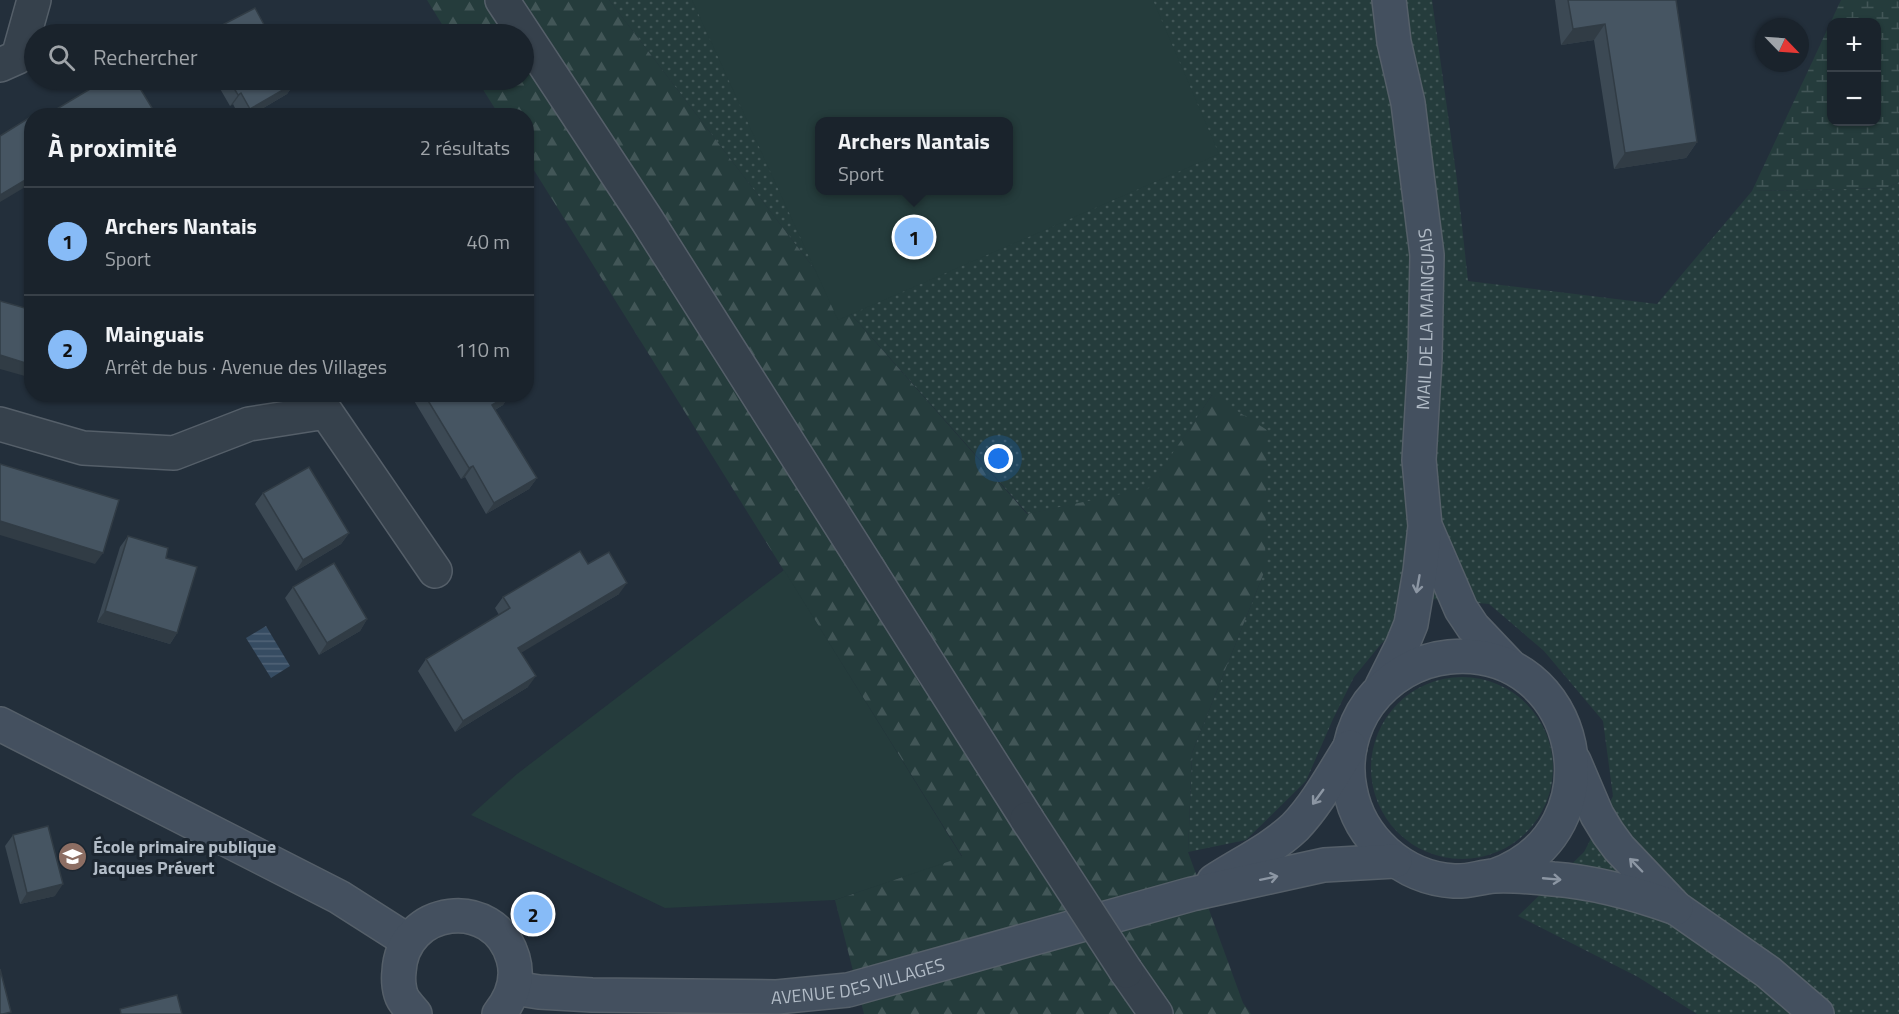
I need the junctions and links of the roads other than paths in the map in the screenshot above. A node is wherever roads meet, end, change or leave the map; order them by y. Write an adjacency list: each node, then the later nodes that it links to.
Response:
1 (34, 0): 5 (street)
2 (502, 0): 6 (street, bridge)
3 (1376, 0): 8 (street, MAIL DE LA MAINGUAIS)
4 (1389, 0): 8 (street, MAIL DE LA MAINGUAIS)
5 (27, 24)
6 (518, 24)
7 (24, 36): 10 (street)
8 (1394, 42): 12 (street, MAIL DE LA MAINGUAIS)
9 (534, 48): 26 (street, bridge)
10 (0, 65)
11 (0, 424): 13 (street)
12 (1425, 526): 14 (street, MAIL DE LA MAINGUAIS); 15 (street, MAIL DE LA MAINGUAIS, one-way to 15)
13 (435, 571)
14 (1511, 668): 15 (street); 18 (street)
15 (1379, 691): 17 (street)
16 (0, 724): 23 (street)
17 (1350, 747): 19 (street); 21 (street, AVENUE DES VILLAGES, one-way to 21)
18 (1572, 758): 20 (street); 22 (street, one-way to 18)
19 (1395, 861): 20 (street); 21 (street, AVENUE DES VILLAGES, one-way to 19)
20 (1494, 876): 22 (street, one-way to 22)
21 (1192, 894): 24 (street, AVENUE DES VILLAGES)
22 (1676, 908): 27 (street)
23 (408, 941): 24 (street); 25 (street)
24 (507, 1001)
25 (408, 1010)
26 (1156, 1014)
27 (1817, 1014)

